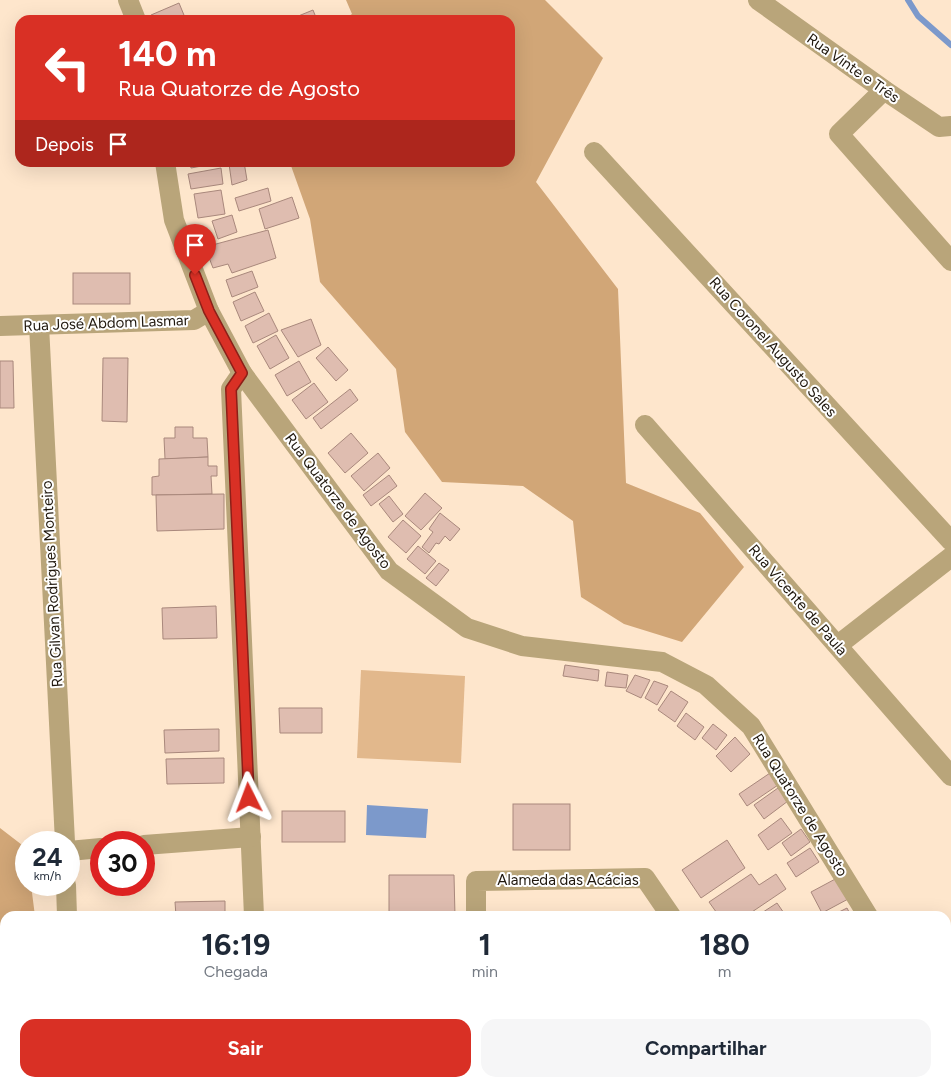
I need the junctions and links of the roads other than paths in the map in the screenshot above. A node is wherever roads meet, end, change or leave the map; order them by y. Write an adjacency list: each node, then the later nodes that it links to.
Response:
1 (128, 0): 3 (street)
2 (758, 0): 4 (street, Rua Vinte e Três)
3 (134, 15)
4 (884, 90): 5 (street, Rua Vinte e Três); 8 (street)
5 (951, 126)
6 (594, 152): 14 (street, Rua Coronel Augusto Sales)
7 (166, 167): 9 (street, Rua Quatorze de Agosto)
8 (951, 262)
9 (209, 311): 10 (street, Rua José Abdom Lasmar); 12 (street, Rua Quatorze de Agosto)
10 (39, 325): 11 (street, Rua José Abdom Lasmar); 18 (street, Rua Gilvan Rodrigues Monteiro)
11 (0, 326)
12 (242, 373): 19 (street); 26 (street, Rua Quatorze de Agosto)
13 (645, 424): 16 (street, Rua Vicente de Paula)
14 (951, 541)
15 (951, 557): 16 (street)
16 (838, 645): 17 (street, Rua Vicente de Paula)
17 (951, 776)
18 (64, 831)
19 (251, 837): 20 (street); 23 (street)
20 (155, 844)
21 (66, 896): 22 (street)
22 (67, 911)
23 (254, 911)
24 (476, 911): 25 (street, Alameda das Acácias)
25 (668, 911)
26 (865, 911)

